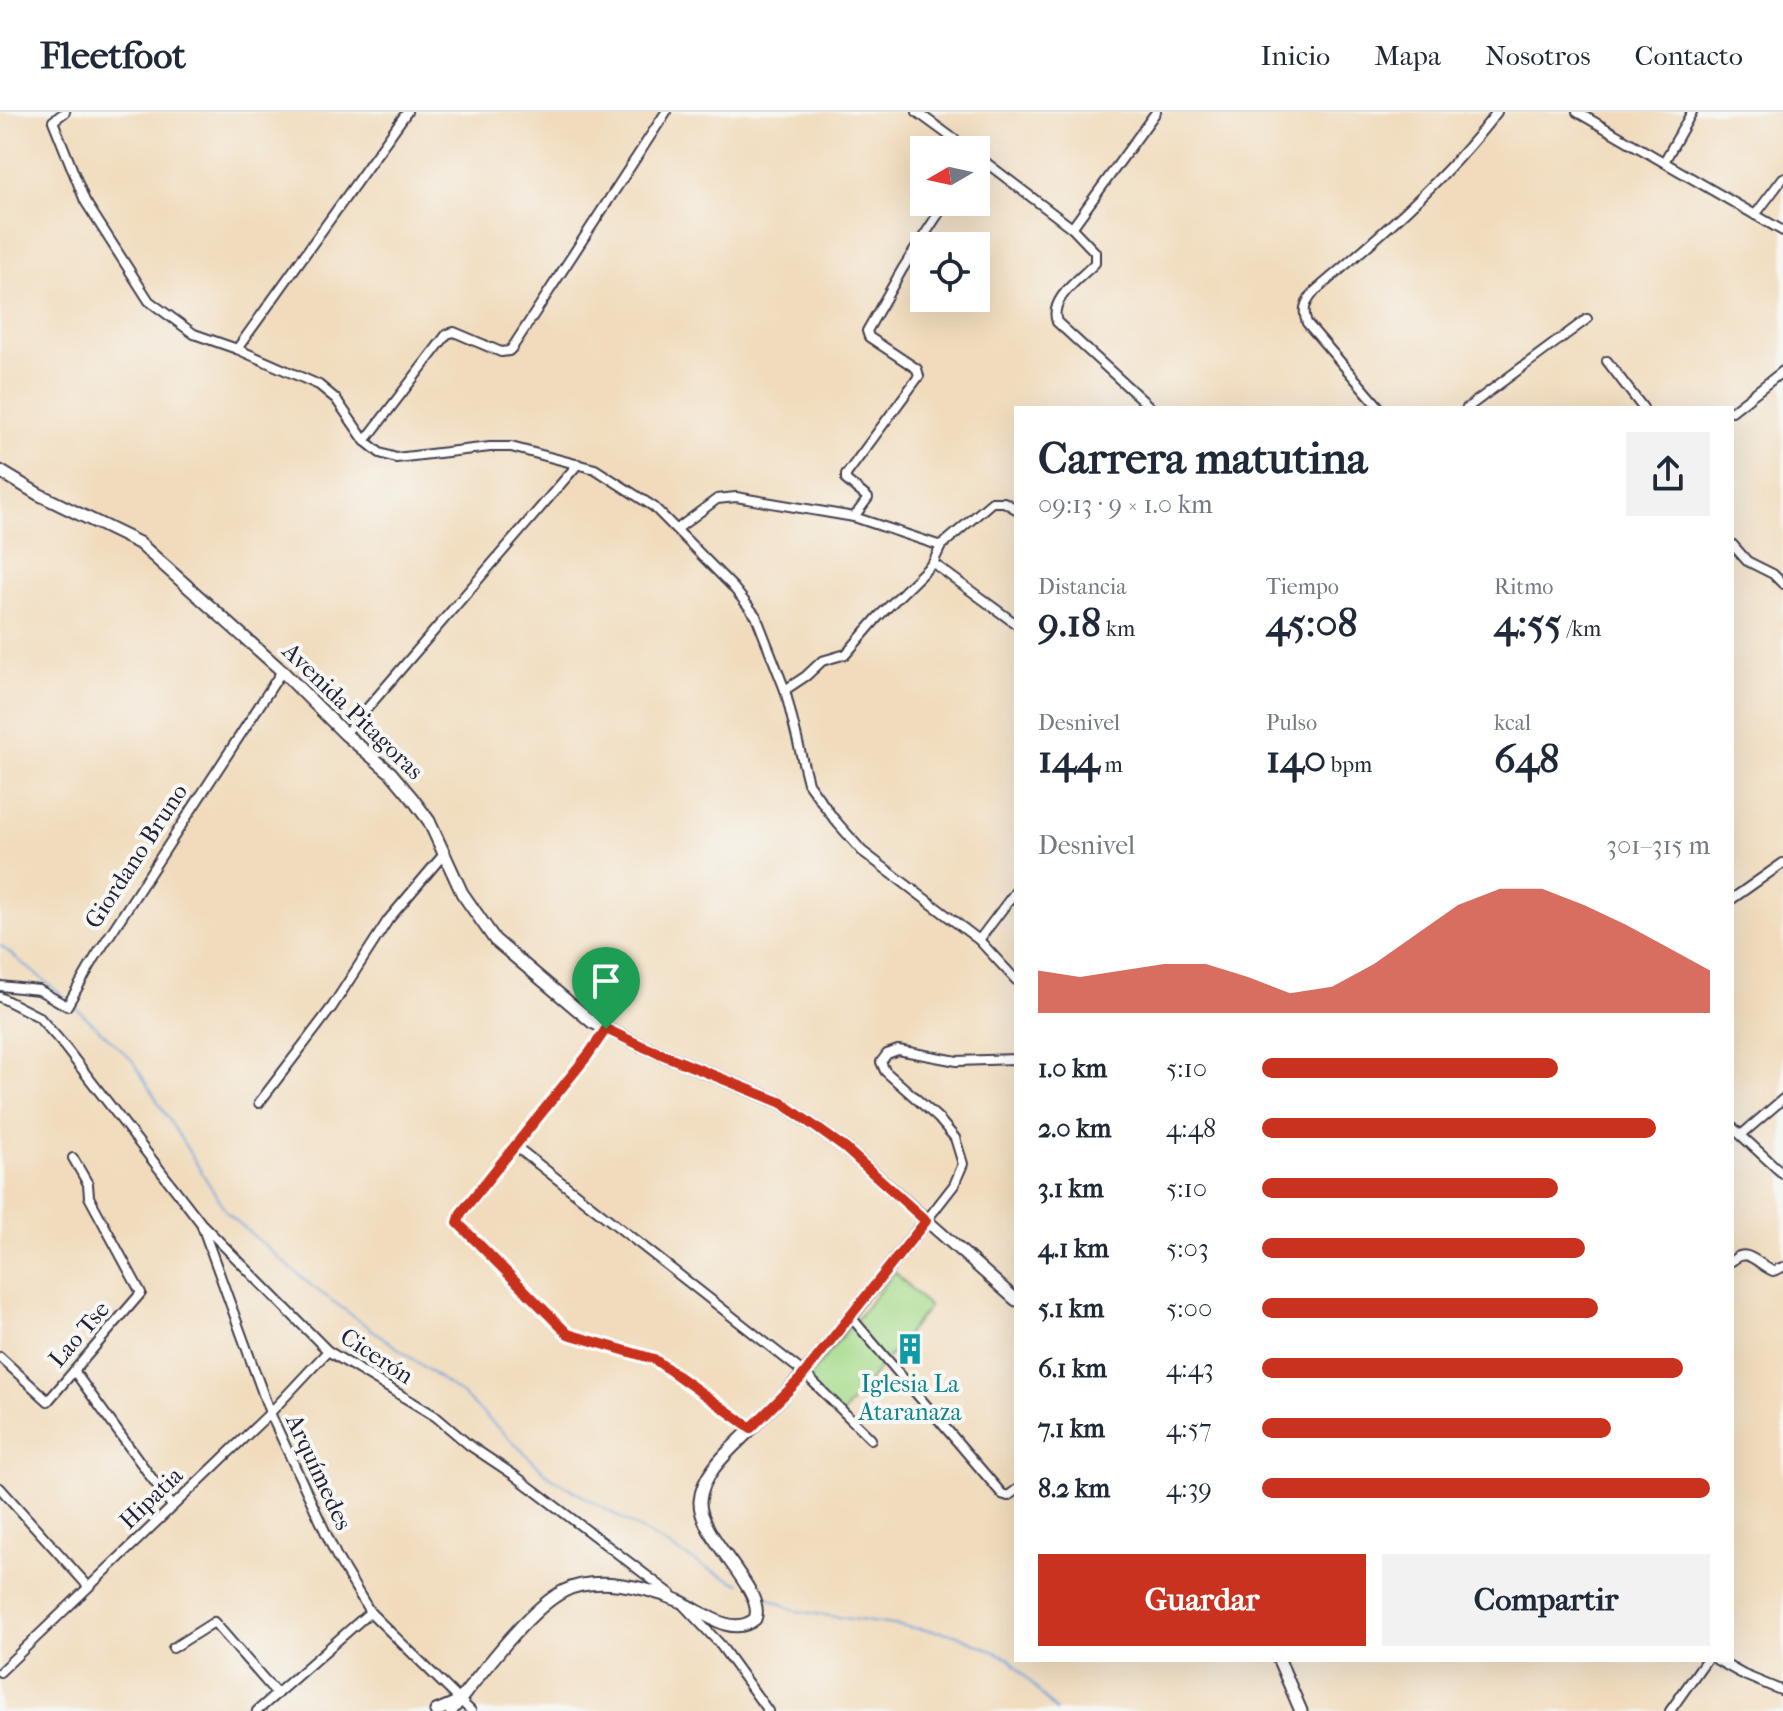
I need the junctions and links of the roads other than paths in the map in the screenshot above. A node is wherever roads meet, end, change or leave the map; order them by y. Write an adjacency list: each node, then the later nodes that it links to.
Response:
1 (65, 112): 18 (street)
2 (407, 112): 18 (street)
3 (666, 112): 26 (street)
4 (917, 112): 9 (street)
5 (1156, 112): 15 (street)
6 (1497, 112): 22 (street)
7 (1577, 112): 10 (street)
8 (1692, 112): 10 (street)
9 (950, 136)
10 (1664, 162): 13 (street)
11 (990, 165): 15 (street)
12 (1783, 178): 13 (street)
13 (1755, 215): 16 (street)
14 (937, 216): 30 (street)
15 (1072, 228): 21 (street)
16 (1783, 231)
17 (1587, 319): 23 (street)
18 (237, 349): 26 (street)
19 (1607, 361): 24 (street)
20 (1783, 371): 25 (street)
21 (1149, 406)
22 (1378, 406)
23 (1470, 406)
24 (1641, 406)
25 (1734, 409)
26 (365, 441): 27 (street)
27 (578, 464): 31 (street); 39 (street)
28 (0, 471): 37 (main road, Avenida Pitagoras)
29 (1014, 508): 32 (street)
30 (854, 517): 31 (street); 32 (street)
31 (677, 529): 38 (street)
32 (941, 546): 34 (street)
33 (1734, 546): 35 (street)
34 (933, 563): 36 (street); 38 (street)
35 (1783, 584)
36 (1014, 623)
37 (282, 671): 39 (main road, Avenida Pitagoras); 46 (street, Giordano Bruno)
38 (785, 690): 44 (street)
39 (345, 734): 40 (main road, Avenida Pitagoras)
40 (444, 854): 48 (main road, Avenida Pitagoras); 51 (street)
41 (1783, 863): 43 (street)
42 (1014, 894): 44 (street)
43 (1734, 898)
44 (979, 940): 45 (street)
45 (1014, 978)
46 (0, 986)
47 (0, 997): 58 (street, Cicerón)
48 (606, 1029): 54 (street); 57 (main road, Avenida Pitagoras)
49 (1014, 1059): 57 (street)
50 (1783, 1099): 53 (street)
51 (259, 1103)
52 (1734, 1129): 53 (street)
53 (1741, 1135): 56 (street)
54 (514, 1145): 66 (street); 68 (street)
55 (73, 1158): 65 (street, Lao Tse)
56 (1783, 1174)
57 (926, 1221): 61 (main road, Avenida Pitagoras); 62 (main road)
58 (201, 1223): 63 (street, Cicerón); 67 (street, Arquímedes)
59 (1734, 1259): 60 (street)
60 (1783, 1267)
61 (1014, 1298)
62 (850, 1316): 66 (main road); 71 (street)
63 (328, 1351): 67 (street, Hipatia); 74 (street, Cicerón)
64 (0, 1357): 65 (street, Lao Tse)
65 (74, 1371): 72 (street)
66 (804, 1373): 68 (main road); 69 (street)
67 (270, 1413): 72 (street, Hipatia); 75 (street, Arquímedes)
68 (751, 1428): 74 (main road)
69 (871, 1439)
70 (0, 1488): 73 (street)
71 (1014, 1492)
72 (172, 1506): 73 (street, Hipatia)
73 (88, 1586): 80 (street, Hipatia)
74 (678, 1600): 83 (main road); 88 (street, Cicerón)
75 (370, 1612): 82 (street); 83 (street, Arquímedes)
76 (173, 1648): 82 (street)
77 (1280, 1662): 89 (main road)
78 (1705, 1662): 90 (street)
79 (1721, 1662): 81 (street)
80 (0, 1672)
81 (1783, 1691)
82 (277, 1694): 84 (street)
83 (459, 1701): 85 (main road); 86 (main road); 87 (street, Arquímedes)
84 (257, 1711)
85 (436, 1711)
86 (451, 1711)
87 (471, 1711)
88 (768, 1711)
89 (1301, 1711)
90 (1670, 1711)

